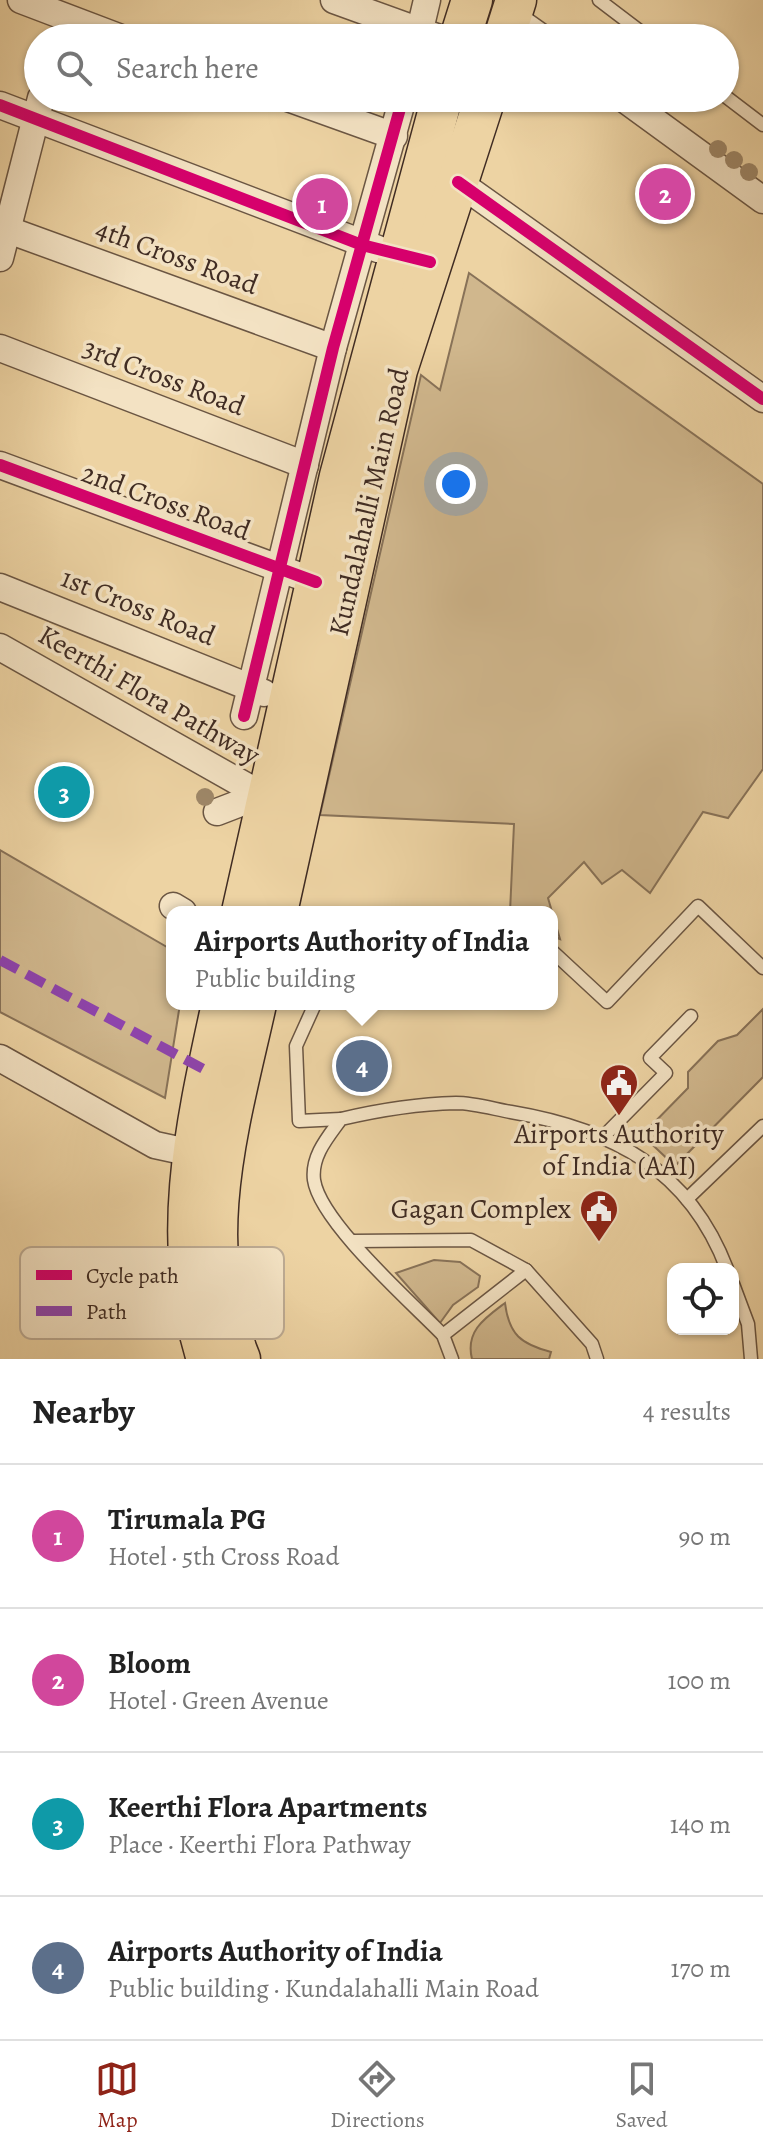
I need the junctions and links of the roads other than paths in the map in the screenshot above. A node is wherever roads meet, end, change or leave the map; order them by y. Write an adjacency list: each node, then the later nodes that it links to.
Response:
1 (21, 0): 6 (street)
2 (334, 0): 7 (street)
3 (427, 0): 8 (street)
4 (472, 0): 9 (main road)
5 (599, 0): 10 (lane)
6 (58, 18)
7 (395, 24)
8 (426, 24)
9 (464, 24)
10 (631, 24)
11 (0, 105): 12 (street)
12 (24, 107)
13 (739, 107): 21 (lane)
14 (38, 112): 25 (street)
15 (49, 112): 26 (street)
16 (327, 112): 22 (street)
17 (400, 112): 22 (street)
18 (438, 112): 26 (main road, Kundalahalli Main Road)
19 (480, 112): 23 (main road, Kundalahalli Main Road)
20 (642, 112): 24 (street)
21 (763, 125)
22 (394, 136): 26 (street)
23 (458, 182): 26 (main road, Kundalahalli Main Road); 30 (street)
24 (763, 200)
25 (3, 228): 27 (street); 29 (street, 4th Cross Road)
26 (397, 253): 29 (street); 33 (main road, Kundalahalli Main Road); 42 (main road, Kundalahalli Main Road)
27 (0, 258)
28 (0, 348): 32 (street, 3rd Cross Road)
29 (333, 348): 32 (street)
30 (763, 399)
31 (0, 465): 33 (street, 2nd Cross Road)
32 (305, 465): 33 (street)
33 (298, 576): 36 (street); 37 (main road, Kundalahalli Main Road)
34 (0, 587): 36 (street, 1st Cross Road)
35 (0, 647): 39 (street, Keerthi Flora Pathway)
36 (251, 687): 37 (street, 1st Cross Road); 38 (street)
37 (288, 704): 39 (main road, Kundalahalli Main Road)
38 (244, 716)
39 (260, 794): 40 (street); 41 (main road, Kundalahalli Main Road)
40 (217, 812)
41 (243, 906)
42 (278, 906)
43 (558, 957): 44 (lane)
44 (763, 968)
45 (221, 1010): 53 (main road)
46 (255, 1010): 57 (main road)
47 (312, 1010): 50 (lane)
48 (691, 1016): 52 (lane)
49 (0, 1058): 53 (street)
50 (341, 1119): 52 (lane); 55 (lane)
51 (763, 1126): 54 (lane)
52 (604, 1136): 54 (lane)
53 (192, 1153): 56 (main road)
54 (687, 1199): 58 (lane)
55 (353, 1241): 59 (lane); 61 (lane)
56 (186, 1247)
57 (216, 1247)
58 (725, 1263)
59 (526, 1270): 61 (lane); 67 (lane)
60 (739, 1300): 68 (lane)
61 (443, 1335): 66 (lane)
62 (203, 1339): 64 (main road)
63 (234, 1339): 65 (main road)
64 (207, 1359)
65 (240, 1359)
66 (452, 1359)
67 (597, 1359)
68 (751, 1359)

